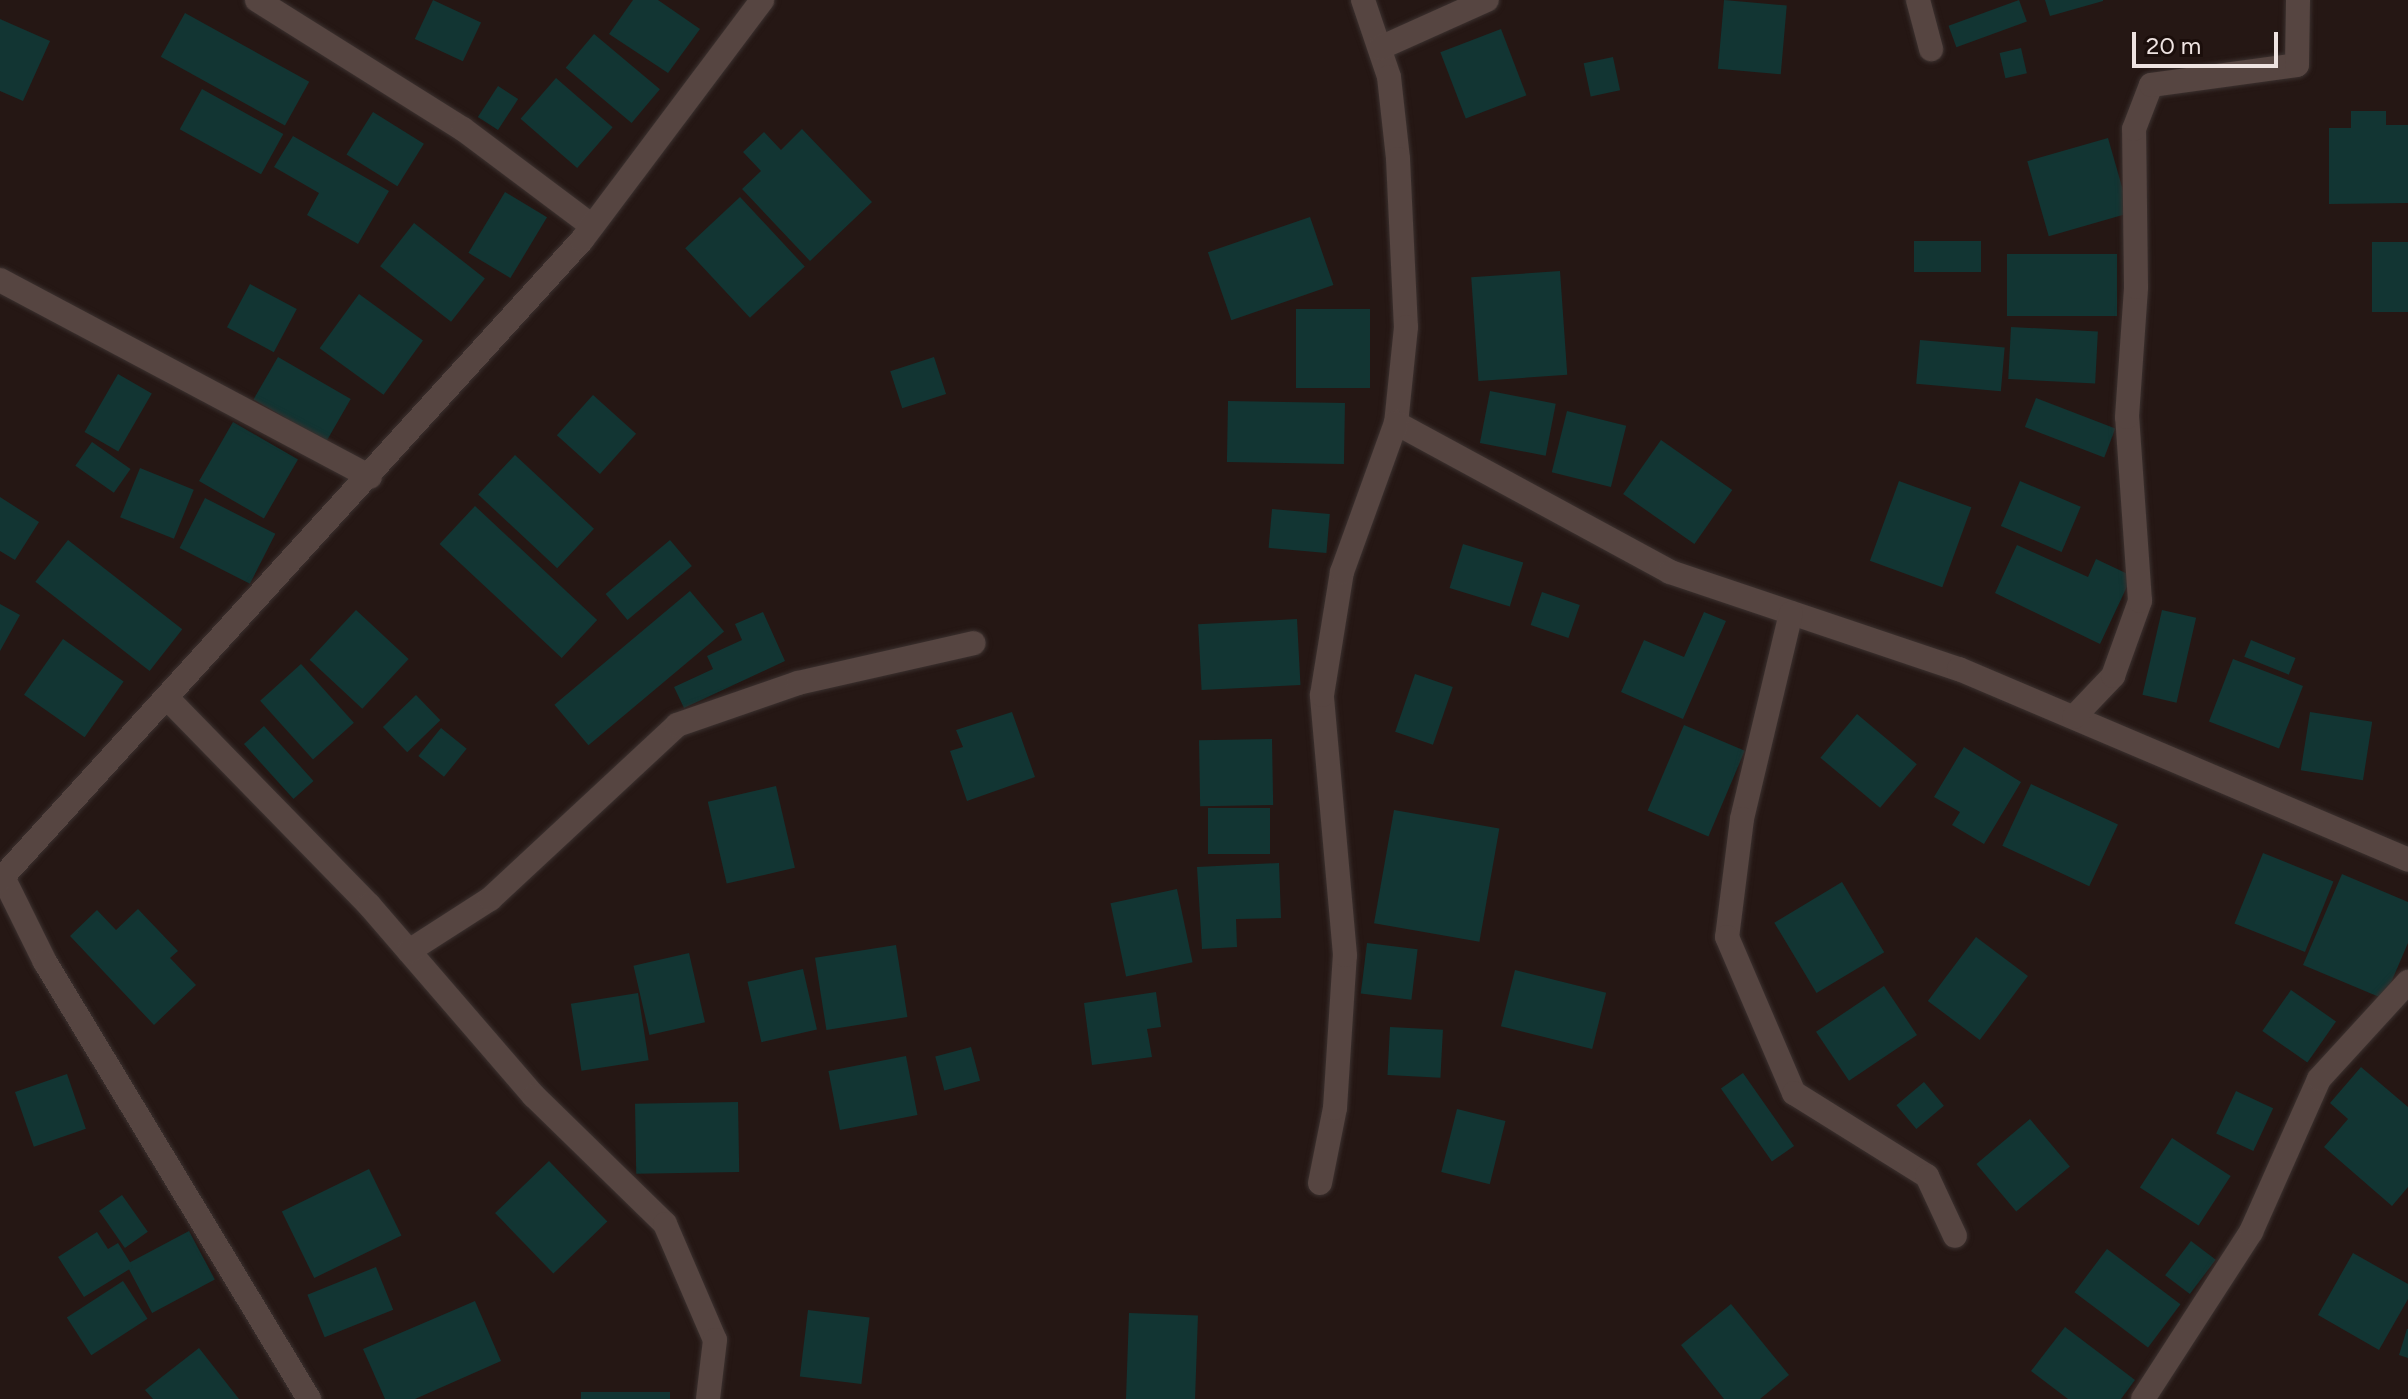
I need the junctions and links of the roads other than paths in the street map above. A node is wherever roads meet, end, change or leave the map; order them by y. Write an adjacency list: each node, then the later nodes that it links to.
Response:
1 (257, 0): 9 (street)
2 (762, 0): 9 (street)
3 (1363, 0): 7 (street)
4 (1487, 0): 7 (street)
5 (1918, 0): 8 (street)
6 (2298, 0): 16 (street)
7 (1380, 48): 11 (street)
8 (1931, 49)
9 (592, 226): 12 (street)
10 (0, 280): 12 (street)
11 (1396, 423): 13 (street); 21 (street)
12 (370, 477): 15 (street)
13 (1791, 613): 16 (street); 22 (street)
14 (974, 643): 19 (street)
15 (170, 701): 18 (street); 19 (street)
16 (2074, 717): 17 (street)
17 (2408, 860)
18 (2, 879): 23 (street)
19 (409, 951): 24 (street)
20 (2408, 982): 25 (street)
21 (1320, 1183)
22 (1955, 1236)
23 (309, 1399)
24 (708, 1399)
25 (2143, 1399)

